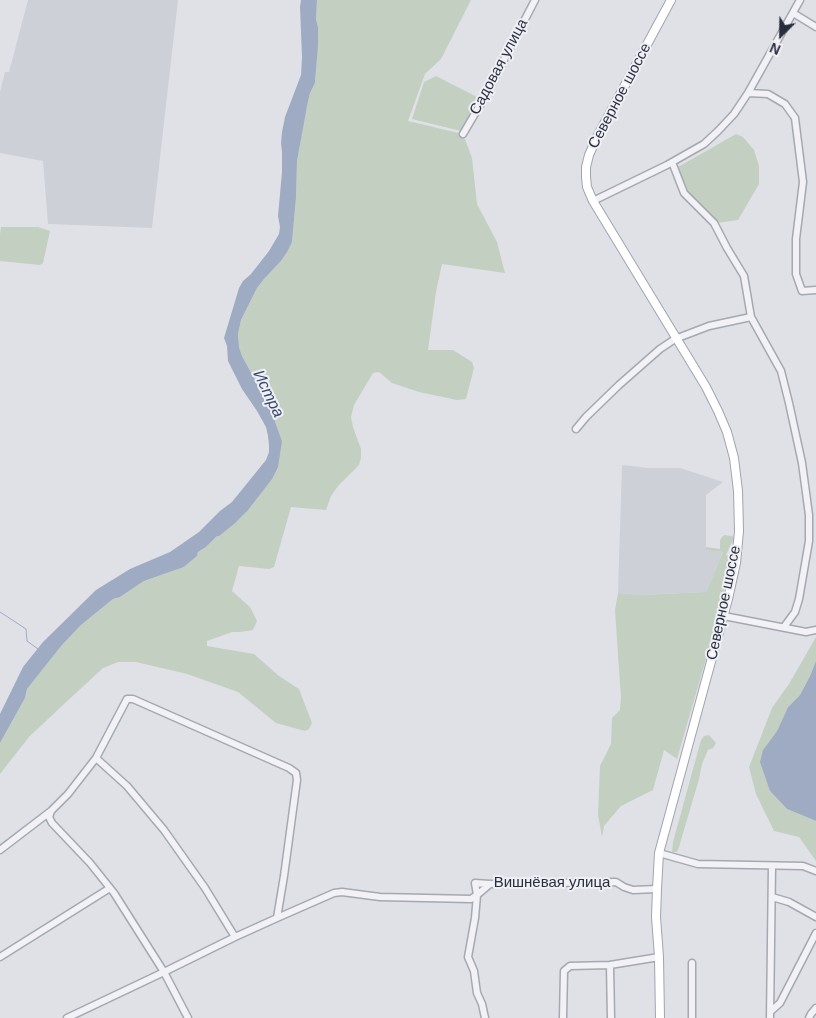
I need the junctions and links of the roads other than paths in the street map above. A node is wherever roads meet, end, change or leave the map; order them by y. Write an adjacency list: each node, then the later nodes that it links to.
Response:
1 (535, 0): 7 (street, Садовая улица)
2 (671, 0): 9 (main road, Северное шоссе)
3 (800, 0): 4 (street)
4 (793, 13): 5 (street); 6 (street)
5 (816, 26)
6 (748, 93): 8 (street); 10 (street)
7 (463, 134)
8 (672, 162): 9 (street); 11 (street)
9 (593, 201): 12 (main road, Северное шоссе)
10 (816, 290)
11 (751, 318): 12 (street); 15 (street)
12 (675, 339): 13 (street); 14 (main road, Северное шоссе)
13 (576, 429)
14 (724, 616): 15 (street); 20 (main road, Северное шоссе)
15 (784, 627): 16 (street)
16 (816, 630)
17 (96, 758): 18 (street); 28 (street); 31 (street)
18 (51, 811): 19 (street); 24 (street)
19 (0, 850)
20 (659, 853): 21 (street); 25 (main road, Северное шоссе)
21 (772, 866): 22 (street); 27 (street)
22 (816, 870)
23 (490, 884): 25 (street, Вишнёвая улица); 26 (street); 26 (street, Вишнёвая улица)
24 (110, 888): 32 (street); 36 (street)
25 (656, 889): 33 (main road, Северное шоссе)
26 (477, 895): 28 (street); 41 (street)
27 (772, 897): 29 (street); 38 (street)
28 (277, 918): 31 (street)
29 (816, 918)
30 (816, 933): 38 (street)
31 (236, 937): 36 (street)
32 (0, 957)
33 (659, 957): 35 (street); 44 (main road, Северное шоссе)
34 (692, 962): 45 (street)
35 (610, 965): 42 (street); 43 (street)
36 (164, 972): 39 (street); 40 (street)
37 (816, 1008): 46 (street)
38 (771, 1014)
39 (67, 1018)
40 (188, 1018)
41 (485, 1018)
42 (563, 1018)
43 (611, 1018)
44 (660, 1018)
45 (692, 1018)
46 (809, 1018)

